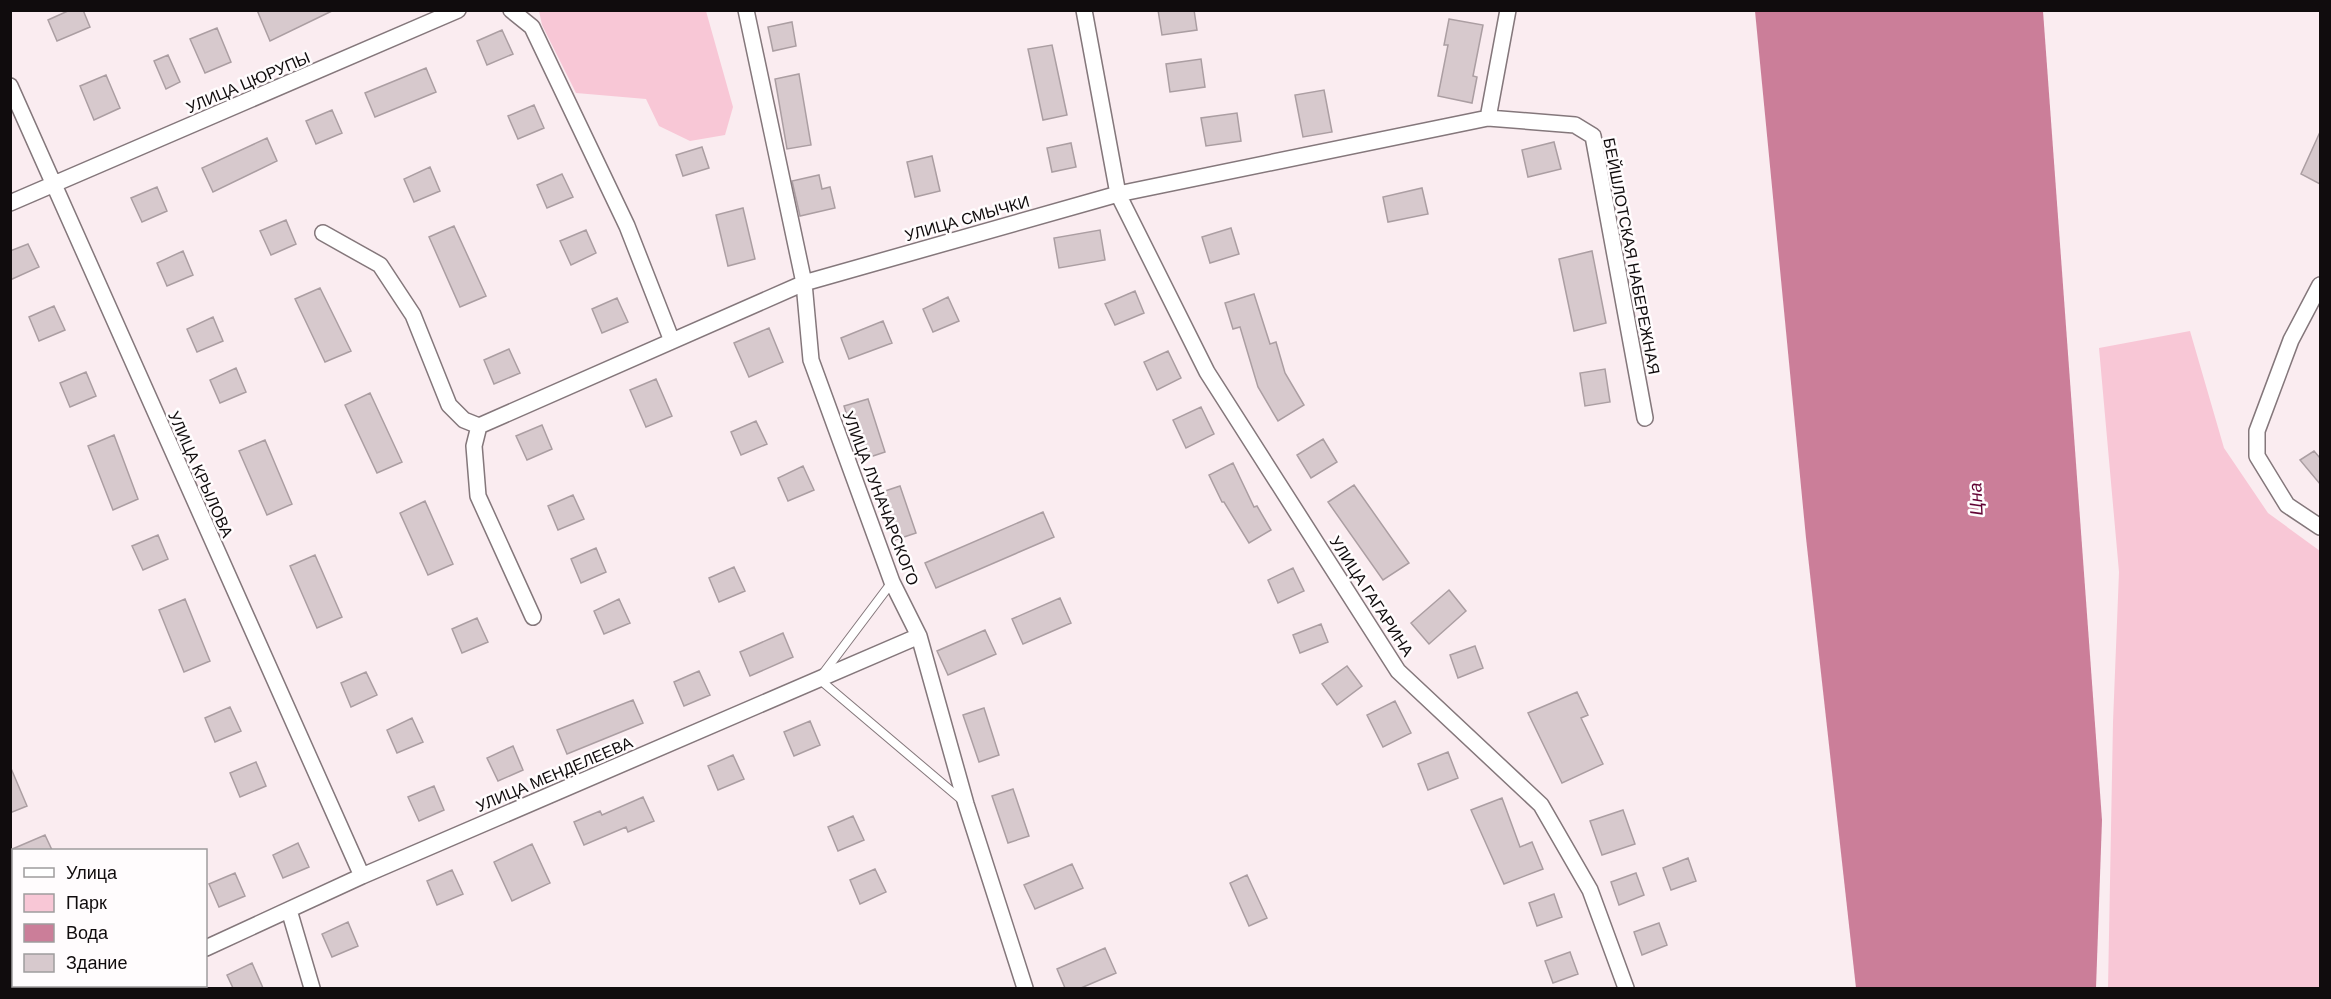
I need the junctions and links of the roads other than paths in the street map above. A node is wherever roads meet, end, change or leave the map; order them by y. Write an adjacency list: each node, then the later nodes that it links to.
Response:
1 (458, 10): 8 (street, УЛИЦА ЦЮРУПЫ)
2 (511, 10): 14 (street)
3 (747, 10): 12 (street, УЛИЦА ЛУНАЧАРСКОГО)
4 (1084, 10): 9 (street, УЛИЦА ГАГАРИНА)
5 (1508, 10): 7 (street)
6 (10, 86): 8 (street, УЛИЦА КРЫЛОВА)
7 (1488, 118): 9 (street, УЛИЦА СМЫЧКИ); 15 (street, БЕЙШЛОТСКАЯ НАБЕРЕЖНАЯ)
8 (52, 184): 10 (street, УЛИЦА ЦЮРУПЫ); 23 (street, УЛИЦА КРЫЛОВА)
9 (1118, 194): 12 (street, УЛИЦА СМЫЧКИ); 28 (street, УЛИЦА ГАГАРИНА)
10 (10, 203)
11 (323, 232): 16 (street)
12 (804, 283): 14 (street, УЛИЦА СМЫЧКИ); 18 (street, УЛИЦА ЛУНАЧАРСКОГО)
13 (2320, 285): 17 (street)
14 (672, 341): 16 (street, УЛИЦА СМЫЧКИ)
15 (1645, 418)
16 (478, 426): 19 (street)
17 (2320, 527)
18 (892, 582): 20 (street, УЛИЦА ЛУНАЧАРСКОГО); 21 (lane)
19 (533, 617)
20 (920, 636): 21 (street, УЛИЦА МЕНДЕЛЕЕВА); 22 (street, УЛИЦА ЛУНАЧАРСКОГО)
21 (819, 679): 22 (lane); 23 (street, УЛИЦА МЕНДЕЛЕЕВА)
22 (966, 804): 27 (street, УЛИЦА ЛУНАЧАРСКОГО)
23 (362, 876): 24 (street, УЛИЦА МЕНДЕЛЕЕВА)
24 (289, 910): 25 (street, УЛИЦА МЕНДЕЛЕЕВА); 26 (street)
25 (207, 948)
26 (312, 988)
27 (1025, 988)
28 (1626, 988)

